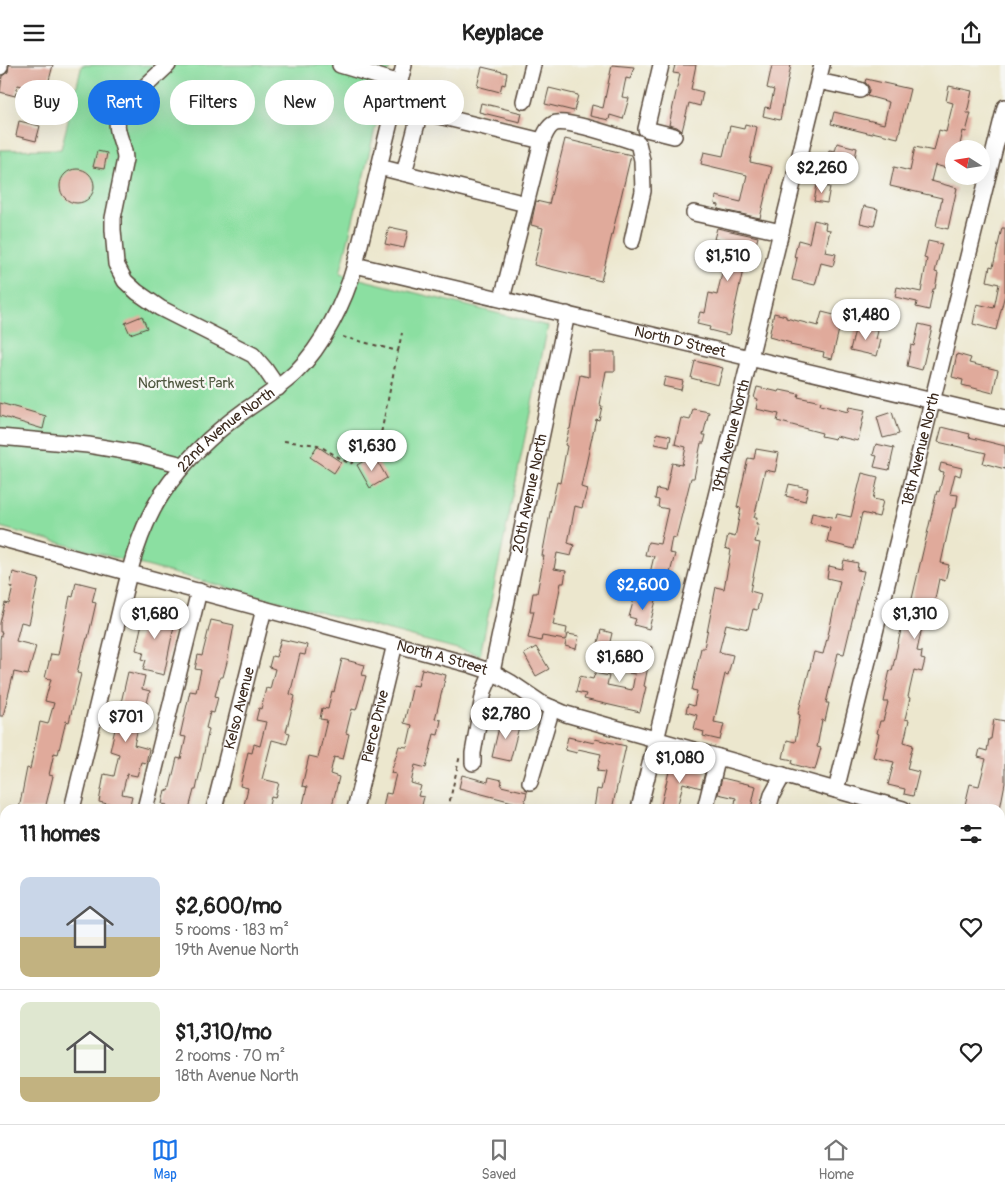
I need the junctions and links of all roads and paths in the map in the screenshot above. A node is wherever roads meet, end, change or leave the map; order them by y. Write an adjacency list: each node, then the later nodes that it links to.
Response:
1 (168, 65): 31 (street)
2 (340, 65): 7 (street)
3 (404, 65): 8 (street, 22nd Avenue North)
4 (533, 65): 11 (street)
5 (661, 65): 16 (street)
6 (822, 65): 9 (street, 19th Avenue North)
7 (390, 80)
8 (401, 80)
9 (818, 81): 10 (street); 22 (street, 19th Avenue North)
10 (860, 90)
11 (524, 101)
12 (1005, 107): 32 (street, 18th Avenue North)
13 (464, 122): 17 (street)
14 (389, 125): 18 (street, 22nd Avenue North)
15 (417, 125): 19 (street)
16 (674, 136)
17 (542, 141): 20 (street); 23 (street)
18 (379, 167): 19 (street); 24 (street, 22nd Avenue North)
19 (404, 173): 20 (street)
20 (526, 204): 25 (street)
21 (694, 213): 22 (street)
22 (781, 232): 30 (street, 19th Avenue North)
23 (632, 241)
24 (355, 265): 25 (street, North D Street); 31 (street, 22nd Avenue North)
25 (502, 299): 26 (street, North D Street)
26 (567, 315): 30 (street, North D Street); 42 (street, 20th Avenue North)
27 (402, 333): 29 (path)
28 (337, 335): 29 (path)
29 (398, 351): 35 (path)
30 (750, 358): 32 (street, North D Street); 44 (street, 19th Avenue North)
31 (278, 387): 36 (street, 22nd Avenue North)
32 (933, 401): 33 (street, North D Street); 49 (street, 18th Avenue North)
33 (1005, 418)
34 (0, 437): 36 (street)
35 (284, 441)
36 (183, 465): 38 (street, 22nd Avenue North)
37 (0, 538): 38 (street, North A Street)
38 (130, 573): 39 (street, North A Street); 51 (street, 22nd Avenue North)
39 (199, 591): 40 (street, North A Street); 52 (street)
40 (264, 609): 41 (street, North A Street); 53 (street, Kelso Avenue)
41 (395, 644): 42 (street, North A Street); 54 (street, Pierce Drive)
42 (492, 672): 43 (street, North A Street); 46 (street, 20th Avenue North)
43 (552, 708): 44 (street, North A Street); 48 (street)
44 (656, 740): 45 (street, North A Street); 55 (street, 19th Avenue North)
45 (718, 757): 47 (street, North A Street); 56 (street)
46 (473, 763)
47 (783, 775): 49 (street, North A Street); 57 (street)
48 (530, 782)
49 (836, 790): 50 (street, North A Street)
50 (863, 803)
51 (73, 804)
52 (146, 804)
53 (215, 804)
54 (356, 804)
55 (640, 804)
56 (706, 804)
57 (769, 804)

